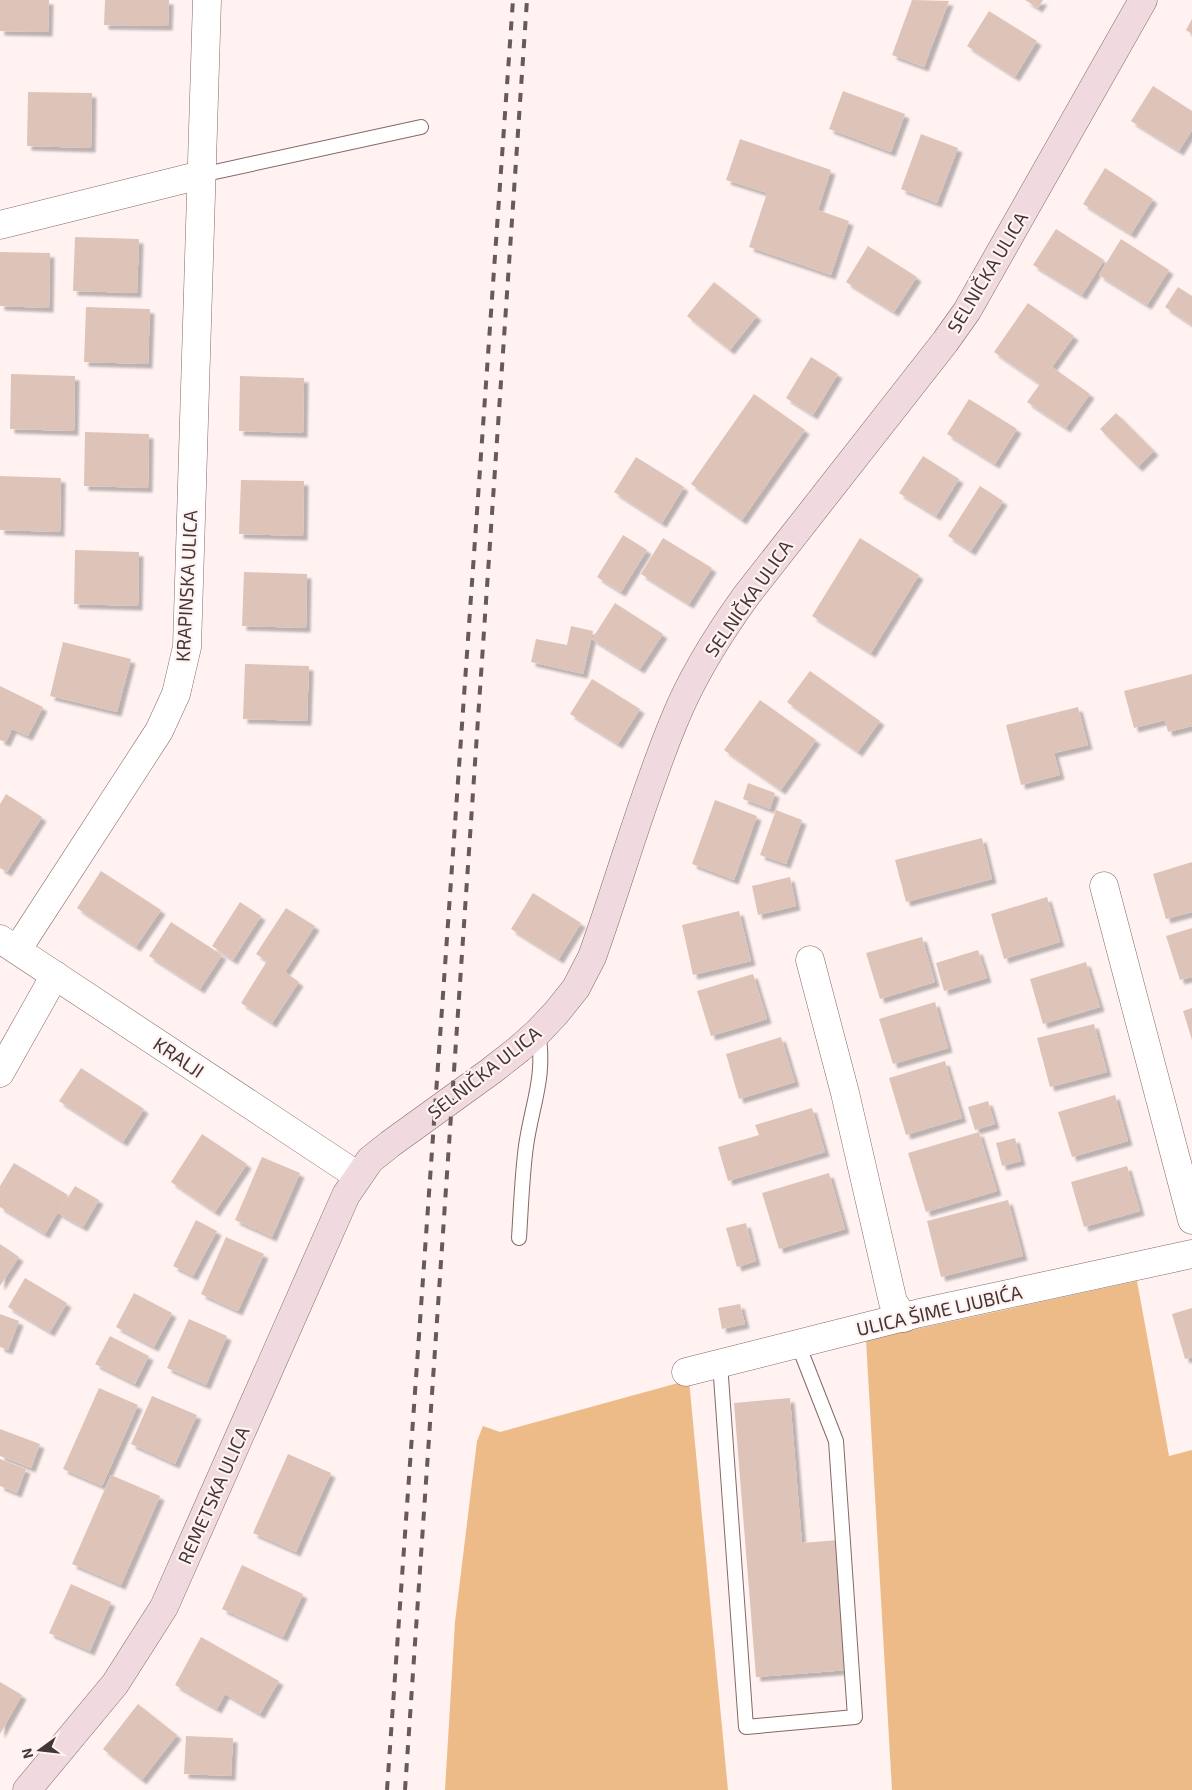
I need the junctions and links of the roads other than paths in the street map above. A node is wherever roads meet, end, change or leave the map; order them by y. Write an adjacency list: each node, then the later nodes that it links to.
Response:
1 (207, 0): 4 (street, KRAPINSKA ULICA)
2 (1143, 0): 10 (street, SELNIČKA ULICA)
3 (420, 127): 4 (lane)
4 (200, 175): 5 (street); 7 (street, KRAPINSKA ULICA)
5 (0, 225)
6 (1104, 886): 13 (street)
7 (8, 944): 9 (street, KRALJI)
8 (810, 960): 16 (street)
9 (55, 975): 11 (street); 12 (street, KRALJI)
10 (538, 1032): 12 (street, SELNIČKA ULICA); 14 (lane)
11 (0, 1073)
12 (358, 1176): 20 (street, REMETSKA ULICA)
13 (1192, 1220)
14 (519, 1238)
15 (1192, 1254): 16 (street, ULICA ŠIME LJUBIĆA)
16 (904, 1318): 17 (street, ULICA ŠIME LJUBIĆA)
17 (798, 1344): 18 (street, ULICA ŠIME LJUBIĆA); 18 (lane)
18 (720, 1363): 19 (street, ULICA ŠIME LJUBIĆA)
19 (686, 1372)
20 (27, 1790)

